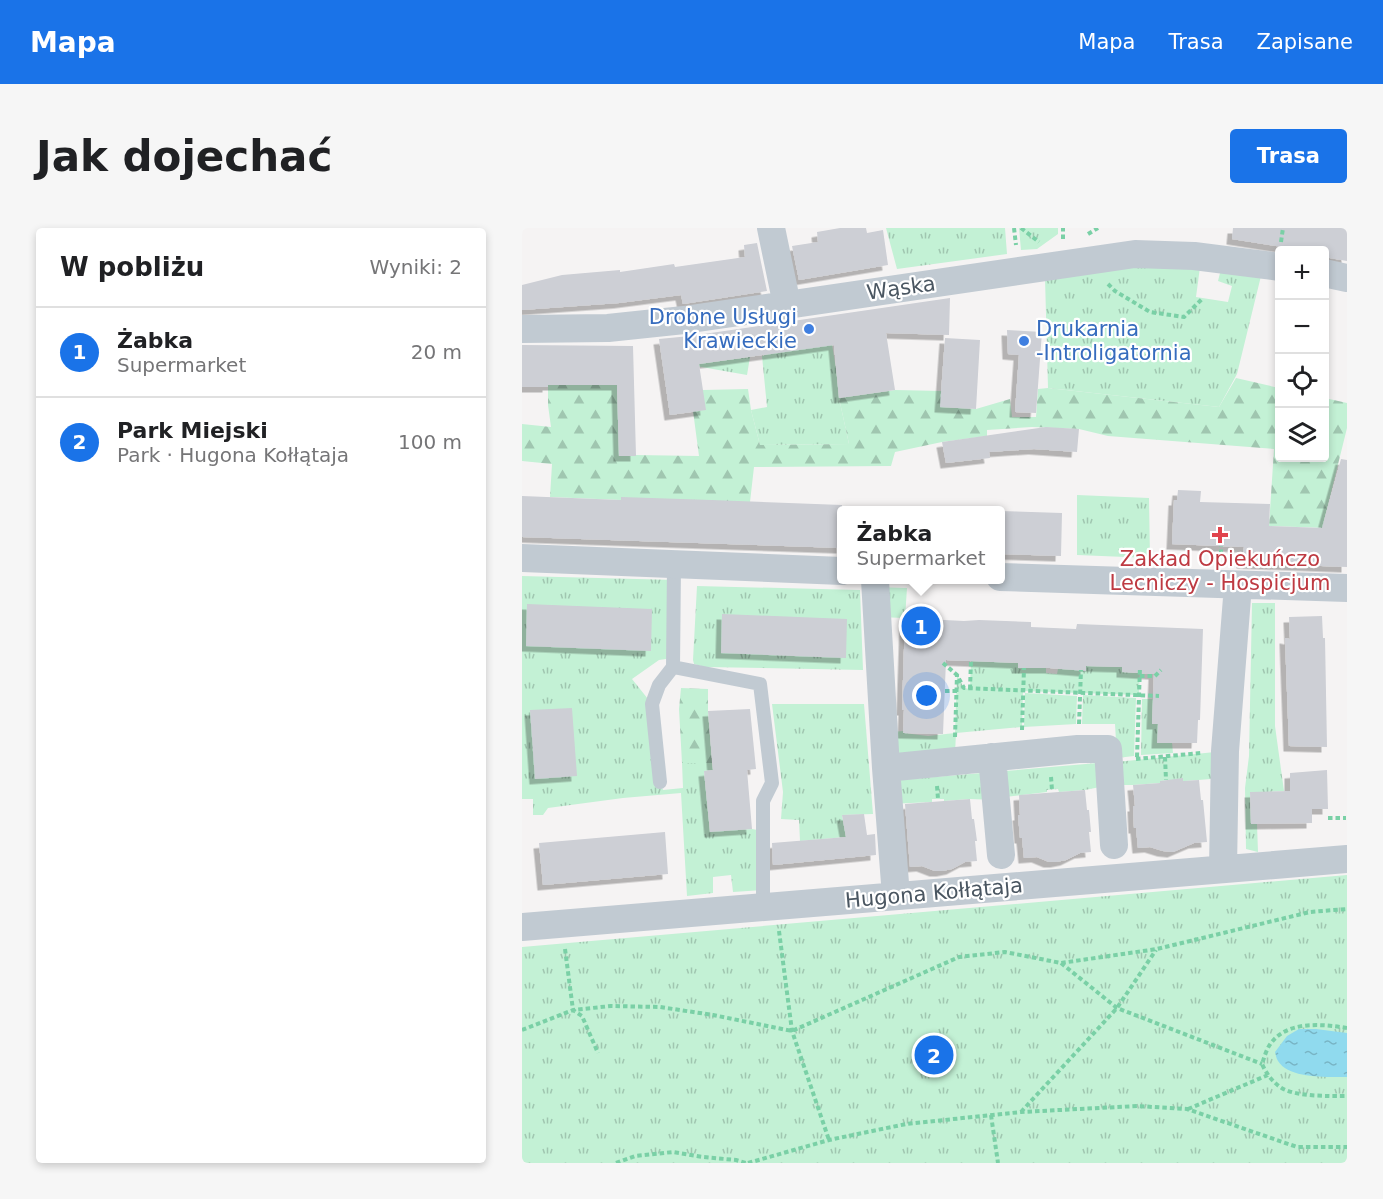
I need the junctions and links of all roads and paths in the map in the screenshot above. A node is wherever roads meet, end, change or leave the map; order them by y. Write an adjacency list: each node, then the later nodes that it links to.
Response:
1 (771, 228): 11 (street)
2 (1014, 228): 5 (path)
3 (1021, 228): 4 (path)
4 (1043, 245)
5 (1016, 250)
6 (1088, 260): 7 (street, Wąska); 10 (path); 11 (street, Wąska)
7 (1275, 266)
8 (1329, 274): 9 (street)
9 (1347, 278)
10 (1203, 298)
11 (787, 305): 12 (street, Wąska)
12 (522, 329)
13 (1221, 546): 14 (path)
14 (1221, 554)
15 (522, 558): 16 (street)
16 (674, 565): 17 (street); 24 (lane)
17 (837, 571)
18 (1005, 577): 20 (street)
19 (875, 584): 43 (street)
20 (1238, 585): 21 (street); 38 (street)
21 (1347, 588)
22 (970, 661): 30 (path)
23 (943, 663): 28 (path)
24 (673, 668): 45 (lane); 53 (lane)
25 (1024, 668): 33 (path)
26 (1081, 670): 34 (path)
27 (1161, 670): 29 (path)
28 (957, 675): 30 (path); 32 (path)
29 (1140, 676)
30 (970, 689): 33 (path)
31 (945, 691): 32 (path)
32 (957, 691): 42 (path)
33 (1023, 691): 34 (path); 37 (path)
34 (1080, 693): 35 (path); 36 (path)
35 (1159, 696)
36 (1079, 727)
37 (1022, 730)
38 (1225, 751): 39 (path); 51 (street)
39 (1165, 757): 41 (path); 44 (path)
40 (992, 758): 42 (street); 48 (street); 49 (street)
41 (1136, 759)
42 (955, 761): 43 (street)
43 (886, 768): 52 (street)
44 (1166, 780)
45 (660, 782)
46 (1328, 818): 47 (path)
47 (1346, 818)
48 (1114, 845)
49 (1001, 855)
50 (1347, 859): 51 (street, Hugona Kołłątaja)
51 (1223, 869): 52 (street, Hugona Kołłątaja)
52 (896, 896): 53 (street, Hugona Kołłątaja)
53 (763, 907): 55 (street, Hugona Kołłątaja)
54 (1347, 909): 58 (path)
55 (522, 927)
56 (779, 930): 64 (path)
57 (565, 948): 61 (path)
58 (1157, 949): 59 (path); 60 (path)
59 (1061, 963): 60 (path); 64 (path)
60 (1118, 1008): 66 (path); 70 (path)
61 (573, 1010): 63 (path); 64 (path); 65 (path)
62 (1347, 1028): 66 (path)
63 (522, 1030)
64 (792, 1031): 72 (path)
65 (598, 1053)
66 (1262, 1064): 67 (path)
67 (1268, 1075): 68 (path); 69 (path)
68 (1347, 1096)
69 (1187, 1109): 70 (path); 73 (path)
70 (1021, 1112): 71 (path)
71 (991, 1115): 72 (path); 76 (path)
72 (829, 1140): 75 (path)
73 (1347, 1147)
74 (616, 1163): 75 (path)
75 (747, 1163)
76 (998, 1163)

